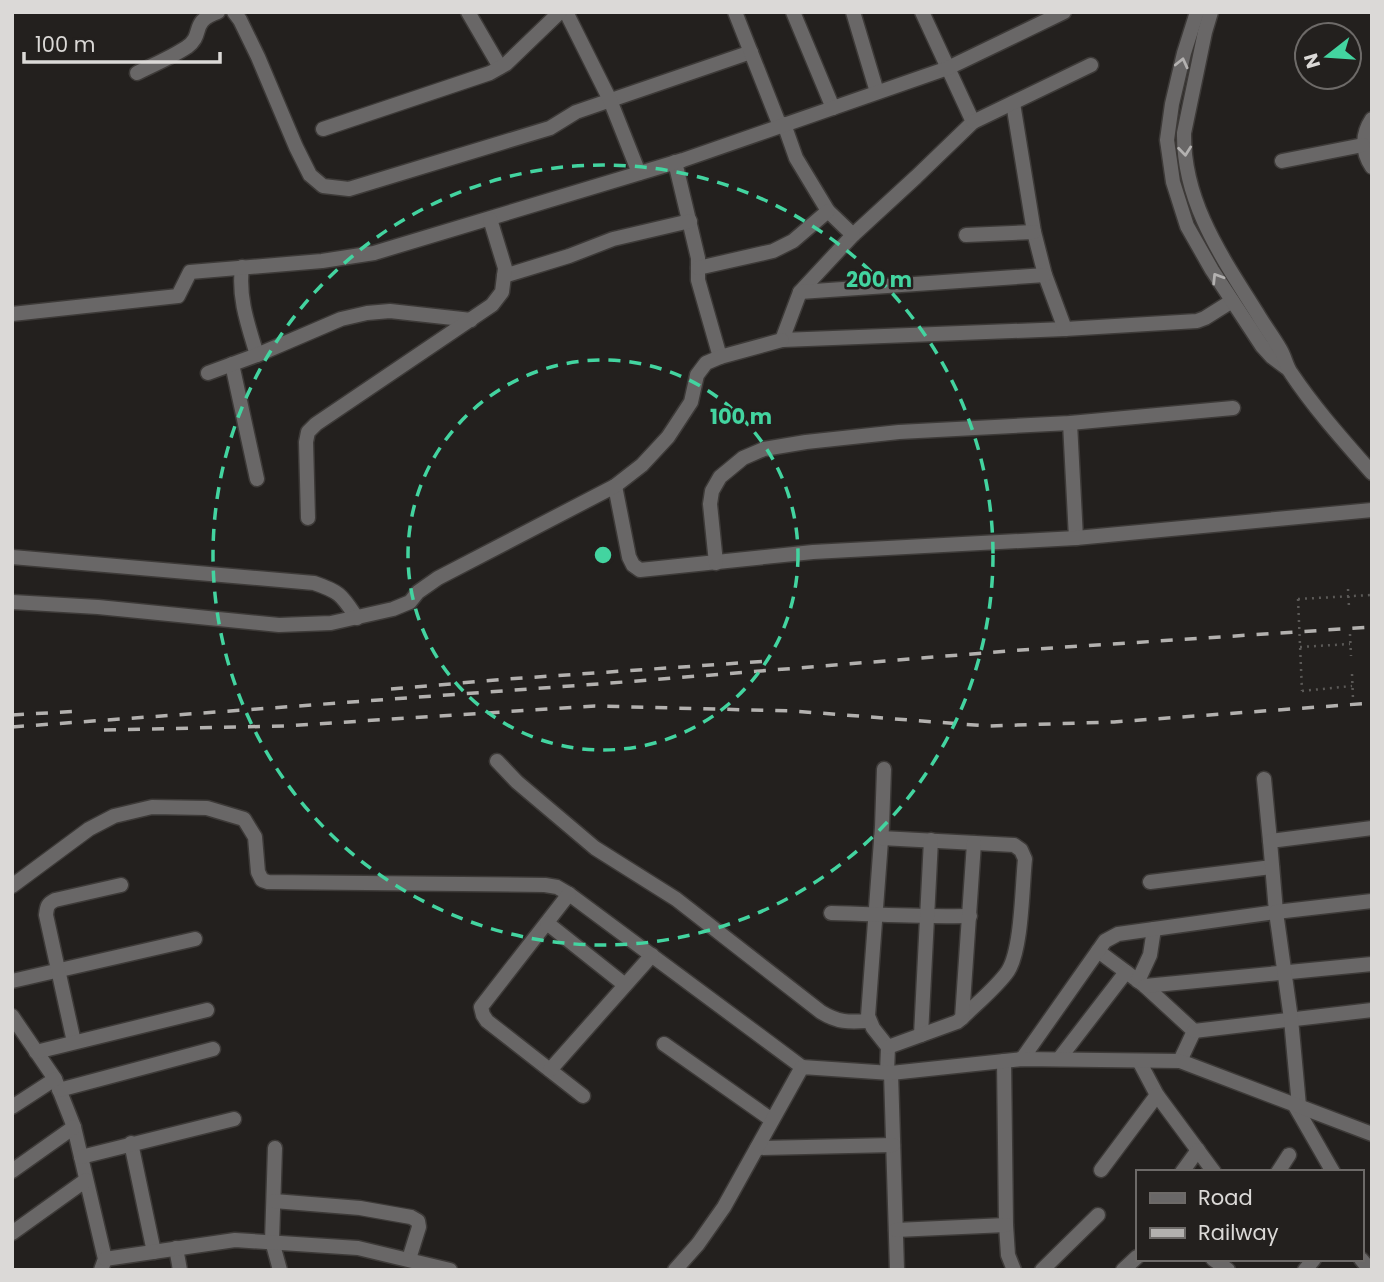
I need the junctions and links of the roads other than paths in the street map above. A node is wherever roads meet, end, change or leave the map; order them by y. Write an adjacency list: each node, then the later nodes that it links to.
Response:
1 (218, 12): 17 (street)
2 (234, 12): 19 (street)
3 (468, 12): 15 (street)
4 (560, 12): 15 (street)
5 (566, 12): 19 (street)
6 (735, 12): 13 (street)
7 (793, 12): 21 (street)
8 (853, 12): 18 (street)
9 (922, 12): 16 (street)
10 (1064, 12): 16 (street)
11 (1197, 12): 42 (street, one-way to 11)
12 (1211, 12): 50 (street, one-way to 50)
13 (751, 52): 19 (street); 24 (street)
14 (1091, 65): 20 (street)
15 (500, 67): 25 (street)
16 (948, 68): 18 (street); 23 (street)
17 (138, 73)
18 (877, 92): 21 (street)
19 (610, 100): 30 (street)
20 (1013, 103): 23 (street); 34 (street)
21 (832, 108): 24 (street)
22 (1372, 119): 26 (street)
23 (973, 122): 35 (street)
24 (782, 125): 28 (street); 31 (street)
25 (323, 129)
26 (1363, 145): 27 (street); 29 (street)
27 (1282, 161)
28 (676, 162): 30 (street); 33 (street)
29 (1372, 167)
30 (639, 173): 32 (street)
31 (828, 211): 35 (street); 38 (street)
32 (490, 219): 37 (street); 40 (street)
33 (690, 221): 38 (street); 40 (street)
34 (1034, 232): 36 (street); 39 (street)
35 (853, 235): 41 (street)
36 (966, 235)
37 (242, 267): 43 (street); 47 (street)
38 (698, 268): 48 (street)
39 (1045, 275): 41 (street); 45 (street)
40 (503, 276): 44 (street)
41 (800, 292): 46 (street)
42 (1232, 301): 45 (street); 50 (street)
43 (12, 314)
44 (471, 320): 47 (street); 58 (street)
45 (1065, 329): 46 (street)
46 (782, 340): 48 (street)
47 (257, 355): 49 (street)
48 (720, 357): 56 (street)
49 (232, 364): 51 (street); 55 (street)
50 (1289, 370): 54 (street)
51 (208, 373)
52 (1233, 408): 53 (street)
53 (1070, 423): 59 (street); 61 (street)
54 (1372, 473)
55 (257, 479)
56 (615, 486): 61 (street); 63 (street)
57 (1372, 510): 59 (street)
58 (307, 518)
59 (1076, 538): 61 (street)
60 (12, 557): 63 (street)
61 (716, 563)
62 (12, 602): 63 (street)
63 (357, 618)
64 (497, 761): 98 (street)
65 (884, 769): 68 (street)
66 (1265, 779): 70 (street)
67 (1372, 828): 70 (street)
68 (881, 838): 69 (street); 80 (street)
69 (931, 840): 71 (street); 82 (street)
70 (1270, 841): 72 (street)
71 (974, 843): 81 (street); 96 (street)
72 (1272, 867): 73 (street); 78 (street)
73 (1150, 883)
74 (121, 885): 89 (street)
75 (12, 886): 76 (street)
76 (569, 894): 83 (street); 87 (street)
77 (1372, 901): 78 (street)
78 (1276, 912): 84 (street); 90 (street)
79 (831, 913): 80 (street)
80 (876, 914): 82 (street); 98 (street)
81 (970, 916): 82 (street); 96 (street)
82 (928, 917): 101 (street)
83 (547, 923): 93 (street); 113 (street)
84 (1154, 929): 86 (street); 91 (street)
85 (195, 939): 89 (street)
86 (1098, 951): 91 (street); 107 (street)
87 (652, 955): 93 (street); 112 (street)
88 (1372, 964): 90 (street)
89 (58, 970): 92 (street); 102 (street)
90 (1285, 972): 91 (street); 97 (street)
91 (1137, 980): 100 (street); 108 (street)
92 (12, 981)
93 (625, 985): 113 (street)
94 (208, 1010): 102 (street)
95 (1372, 1010): 97 (street)
96 (962, 1018): 101 (street)
97 (1291, 1019): 100 (street); 118 (street)
98 (869, 1021): 104 (street)
99 (15, 1026): 106 (street)
100 (1194, 1031): 111 (street)
101 (921, 1035): 104 (street)
102 (74, 1042): 106 (street)
103 (664, 1044): 121 (street)
104 (888, 1047): 114 (street)
105 (213, 1049): 115 (street)
106 (36, 1052): 115 (street)
107 (1022, 1059): 108 (street); 110 (street)
108 (1059, 1059): 109 (street)
109 (1139, 1060): 111 (street); 116 (street)
110 (1004, 1061): 114 (street); 140 (street)
111 (1180, 1061): 118 (street)
112 (802, 1067): 114 (street); 121 (street)
113 (550, 1070): 117 (street)
114 (889, 1073): 125 (street)
115 (57, 1084): 119 (street); 122 (street)
116 (1157, 1095): 128 (street); 131 (street)
117 (583, 1096)
118 (1296, 1105): 123 (street); 135 (street)
119 (12, 1107)
120 (233, 1119): 124 (street)
121 (772, 1120): 126 (street)
122 (74, 1127): 130 (street); 136 (street)
123 (1372, 1134)
124 (131, 1143): 130 (street); 145 (street)
125 (893, 1145): 126 (street); 141 (street)
126 (757, 1147): 153 (street)
127 (275, 1148): 138 (street)
128 (1198, 1150): 132 (street); 133 (street)
129 (1289, 1155): 134 (street)
130 (80, 1157): 137 (street)
131 (1101, 1170)
132 (1183, 1170)
133 (1213, 1170)
134 (1279, 1170)
135 (1332, 1170)
136 (12, 1171)
137 (86, 1180): 142 (street); 149 (street)
138 (274, 1201): 143 (street); 147 (street)
139 (1098, 1215): 156 (street)
140 (1006, 1226): 141 (street); 148 (street)
141 (896, 1230): 154 (street)
142 (12, 1233)
143 (272, 1241): 144 (street); 147 (street); 151 (street)
144 (176, 1248): 145 (street); 150 (street)
145 (154, 1252): 149 (street)
146 (1136, 1258): 157 (street)
147 (409, 1259): 152 (street)
148 (1006, 1263): 155 (street)
149 (103, 1264)
150 (180, 1270)
151 (280, 1270)
152 (450, 1270)
153 (675, 1270)
154 (897, 1270)
155 (1014, 1270)
156 (1041, 1270)
157 (1123, 1270)

